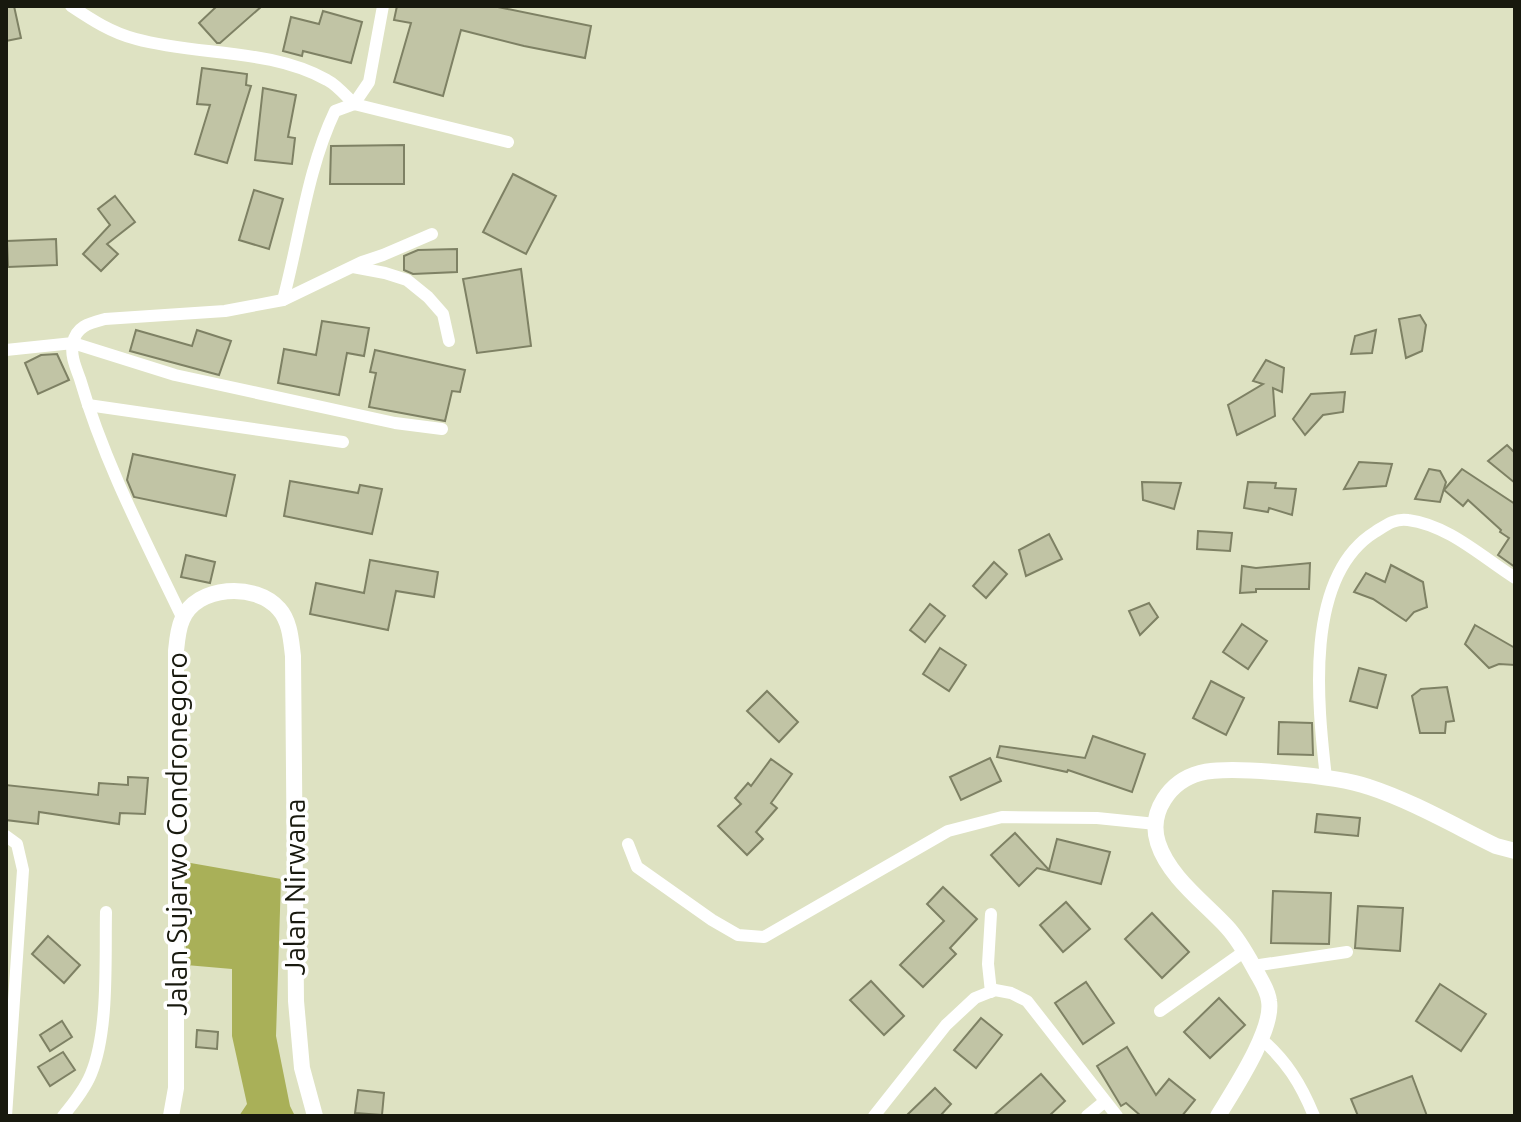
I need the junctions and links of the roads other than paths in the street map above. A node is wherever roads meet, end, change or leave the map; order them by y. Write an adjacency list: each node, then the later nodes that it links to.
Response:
1 (71, 6): 3 (street)
2 (383, 6): 3 (street)
3 (354, 104): 4 (street); 7 (street)
4 (508, 142)
5 (432, 234): 6 (street)
6 (353, 267): 7 (street); 8 (street)
7 (283, 300): 9 (street)
8 (449, 341)
9 (73, 343): 10 (street); 11 (street); 12 (street)
10 (6, 350)
11 (88, 405): 13 (street); 15 (street)
12 (442, 429)
13 (343, 442)
14 (1515, 578): 17 (street)
15 (182, 617): 16 (street, Jalan Sujarwo Condronegoro); 32 (street, Jalan Sujarwo Condronegoro)
16 (293, 656): 33 (street, Jalan Nirwana)
17 (1326, 778): 18 (street); 21 (street)
18 (1157, 817): 20 (street); 25 (street)
19 (6, 836): 30 (street)
20 (628, 844)
21 (1515, 851)
22 (106, 912): 31 (street)
23 (991, 914): 26 (street)
24 (1347, 952): 25 (street)
25 (1249, 958): 27 (street); 28 (street)
26 (991, 992): 29 (street); 34 (street)
27 (1160, 1011)
28 (1260, 1038): 37 (street); 38 (street)
29 (1104, 1102): 35 (street); 36 (street)
30 (6, 1116)
31 (63, 1116)
32 (171, 1116)
33 (315, 1116)
34 (874, 1116)
35 (1087, 1116)
36 (1117, 1116)
37 (1218, 1116)
38 (1314, 1116)

